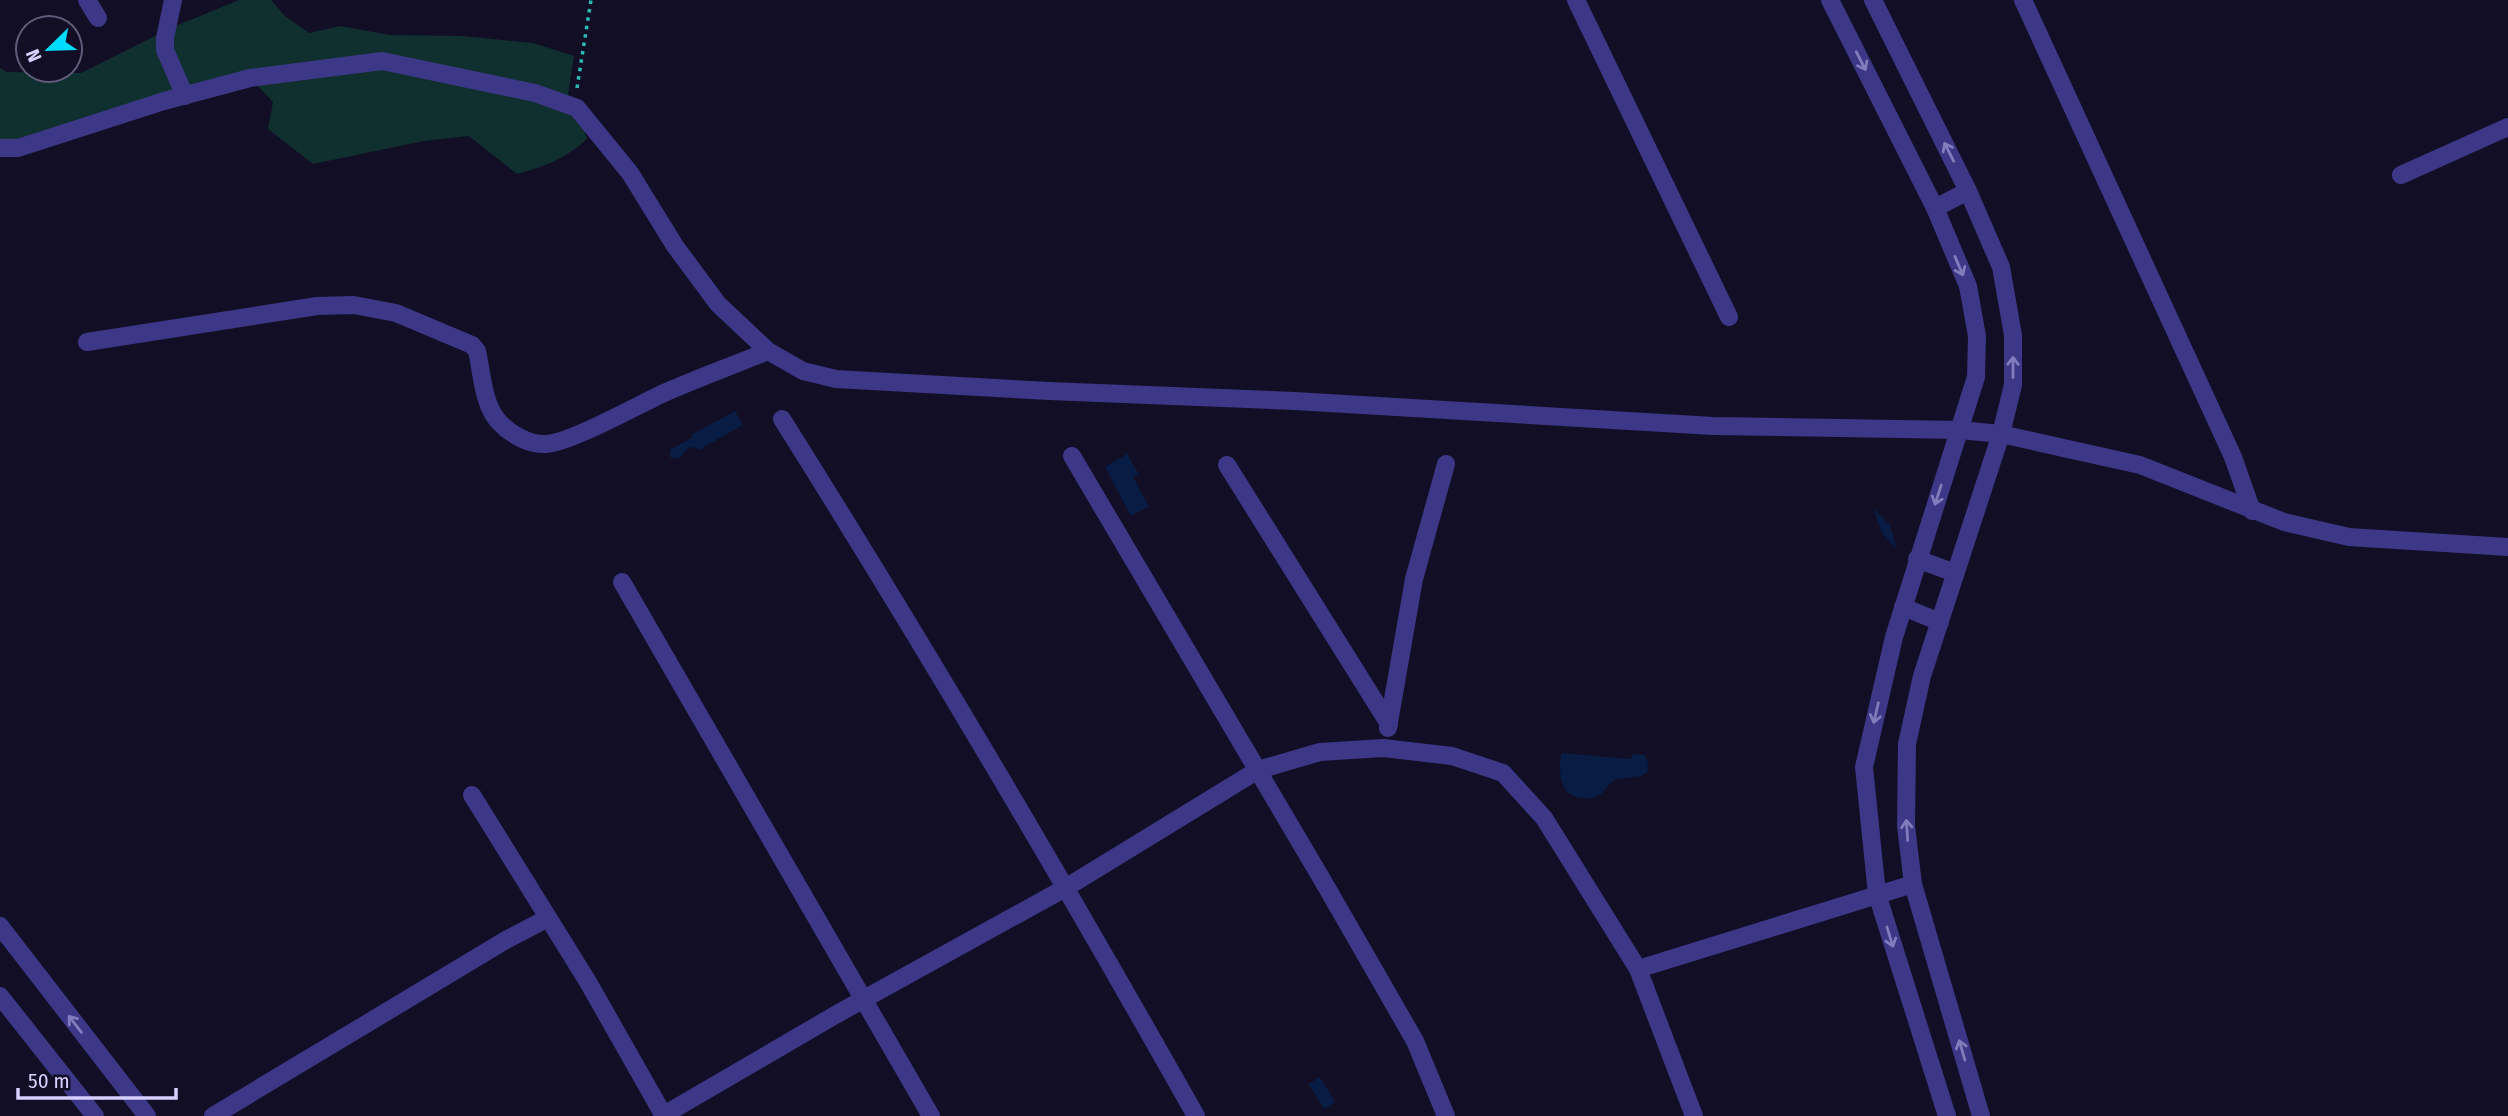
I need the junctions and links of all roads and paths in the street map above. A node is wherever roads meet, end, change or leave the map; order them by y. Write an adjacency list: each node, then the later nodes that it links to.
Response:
1 (88, 0): 8 (street)
2 (173, 0): 9 (street)
3 (591, 0): 10 (path)
4 (1576, 0): 16 (street)
5 (1830, 0): 15 (street, one-way to 15)
6 (1872, 0): 14 (street, one-way to 6)
7 (2023, 0): 25 (street)
8 (98, 18)
9 (185, 96): 10 (street); 12 (street)
10 (578, 108): 18 (street)
11 (2508, 127): 13 (street)
12 (0, 148)
13 (2401, 175)
14 (1968, 191): 15 (street); 21 (street, one-way to 14)
15 (1935, 208): 20 (street, one-way to 20)
16 (1729, 317)
17 (87, 342): 18 (street)
18 (768, 351): 20 (street)
19 (782, 419): 37 (street)
20 (1960, 430): 21 (street); 27 (street, one-way to 27)
21 (2001, 433): 25 (street); 28 (street)
22 (1072, 456): 34 (street)
23 (1446, 464): 32 (street)
24 (1227, 465): 32 (street)
25 (2252, 511): 26 (street)
26 (2508, 547)
27 (1917, 559): 28 (street); 30 (street)
28 (1955, 573): 31 (street)
29 (622, 582): 43 (street)
30 (1903, 607): 31 (street); 38 (street, one-way to 38)
31 (1940, 622): 36 (street, one-way to 31)
32 (1389, 724): 33 (street)
33 (1384, 748): 34 (street); 41 (street)
34 (1258, 770): 37 (street); 50 (street)
35 (472, 795): 39 (street)
36 (1913, 884): 38 (street); 53 (street, one-way to 36)
37 (1067, 887): 43 (street); 49 (street)
38 (1877, 894): 41 (street); 52 (street, one-way to 52)
39 (548, 918): 46 (street); 47 (street)
40 (0, 926): 45 (street, one-way to 40)
41 (1638, 970): 51 (street)
42 (0, 996): 44 (street)
43 (864, 999): 47 (street); 48 (street)
44 (95, 1116)
45 (147, 1116)
46 (213, 1116)
47 (663, 1116)
48 (931, 1116)
49 (1196, 1116)
50 (1446, 1116)
51 (1694, 1116)
52 (1947, 1116)
53 (1981, 1116)

